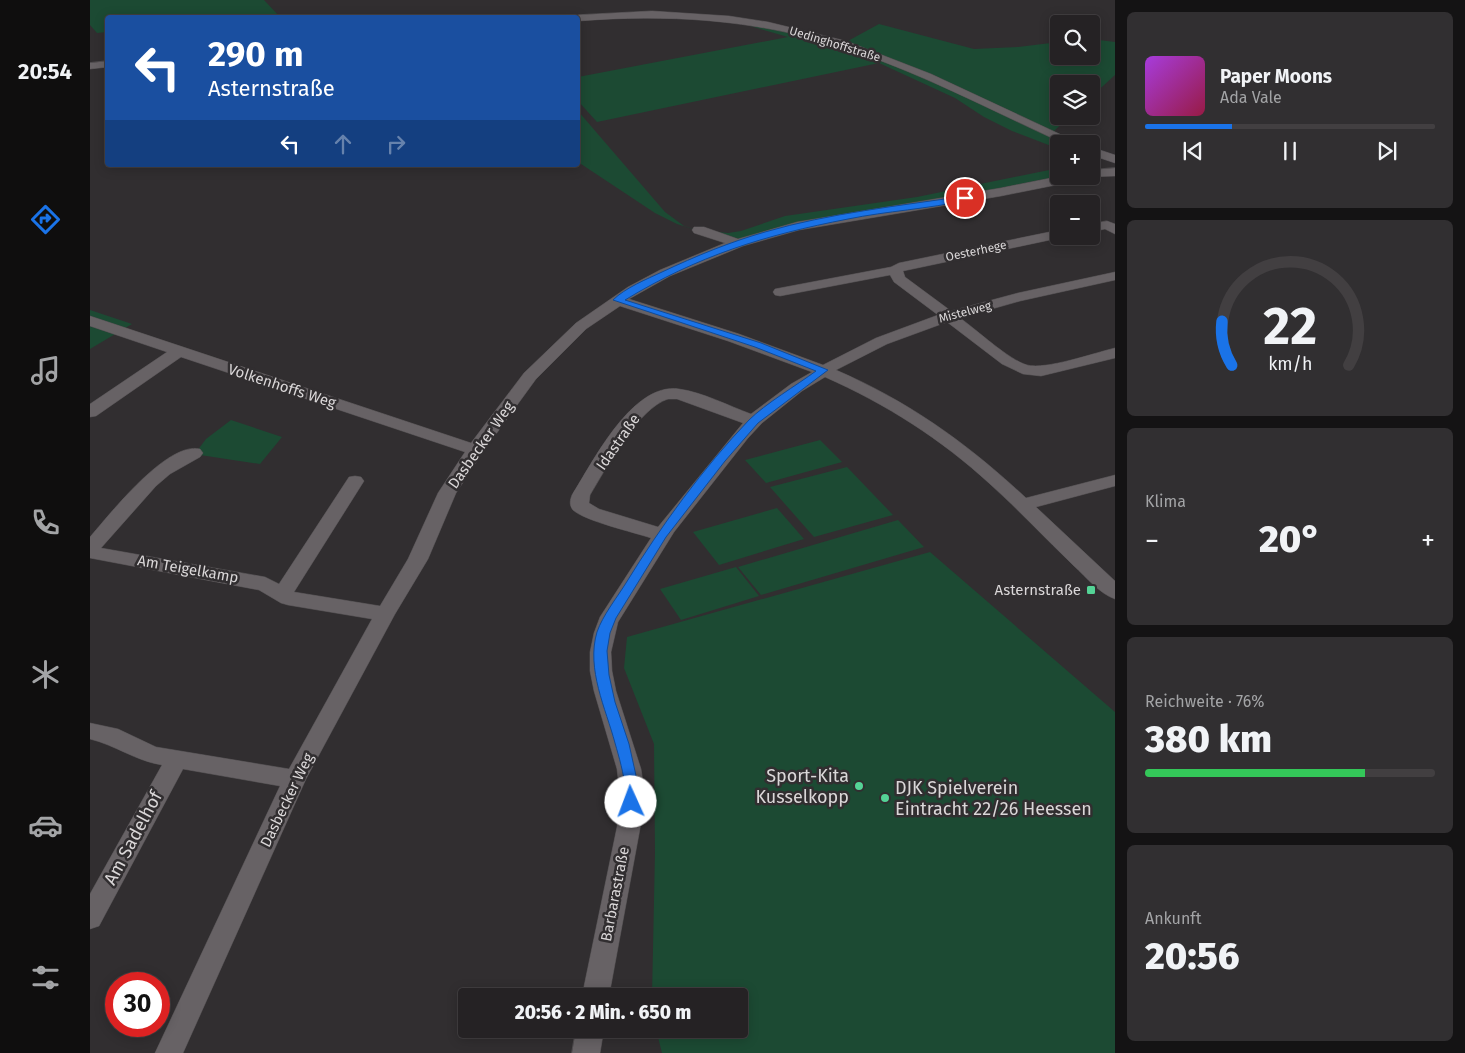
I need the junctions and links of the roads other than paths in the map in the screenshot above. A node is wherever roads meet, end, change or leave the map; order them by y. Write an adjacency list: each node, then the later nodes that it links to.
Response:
1 (580, 18): 4 (street, Uedinghoffstraße)
2 (105, 64): 3 (street)
3 (90, 66)
4 (1055, 135)
5 (1100, 154): 6 (street)
6 (1115, 159)
7 (1115, 172): 8 (street)
8 (1100, 173)
9 (1050, 182): 12 (street, Dasbecker Weg)
10 (699, 230): 12 (street)
11 (1050, 236): 13 (street, Oesterhege)
12 (738, 243): 16 (street, Dasbecker Weg)
13 (894, 270): 15 (street, Oesterhege); 17 (street)
14 (1115, 276): 17 (street, Mistelweg)
15 (780, 292)
16 (617, 300): 21 (street); 24 (street, Dasbecker Weg)
17 (947, 315): 20 (street); 21 (street, Mistelweg)
18 (90, 321): 19 (street, Volkenhoffs Weg)
19 (178, 352): 22 (street); 24 (street, Volkenhoffs Weg)
20 (1115, 353)
21 (824, 370): 23 (street, Barbarastraße); 28 (street)
22 (90, 412)
23 (754, 421): 29 (street, Barbarastraße); 29 (street, Idastraße)
24 (475, 450): 33 (street, Dasbecker Weg)
25 (194, 453): 30 (street, Am Teigelkamp)
26 (1115, 480): 28 (street)
27 (355, 481): 32 (street)
28 (1023, 505): 31 (street)
29 (662, 535): 38 (street, Barbarastraße)
30 (90, 550): 32 (street, Am Teigelkamp)
31 (1115, 592)
32 (283, 594): 33 (street, Am Teigelkamp)
33 (385, 614): 36 (street, Dasbecker Weg)
34 (90, 731): 35 (street)
35 (177, 759): 36 (street); 37 (street, Am Sadelhof)
36 (295, 778): 40 (street, Dasbecker Weg)
37 (90, 918)
38 (597, 988)
39 (588, 1038): 41 (street)
40 (169, 1053)
41 (586, 1053)

